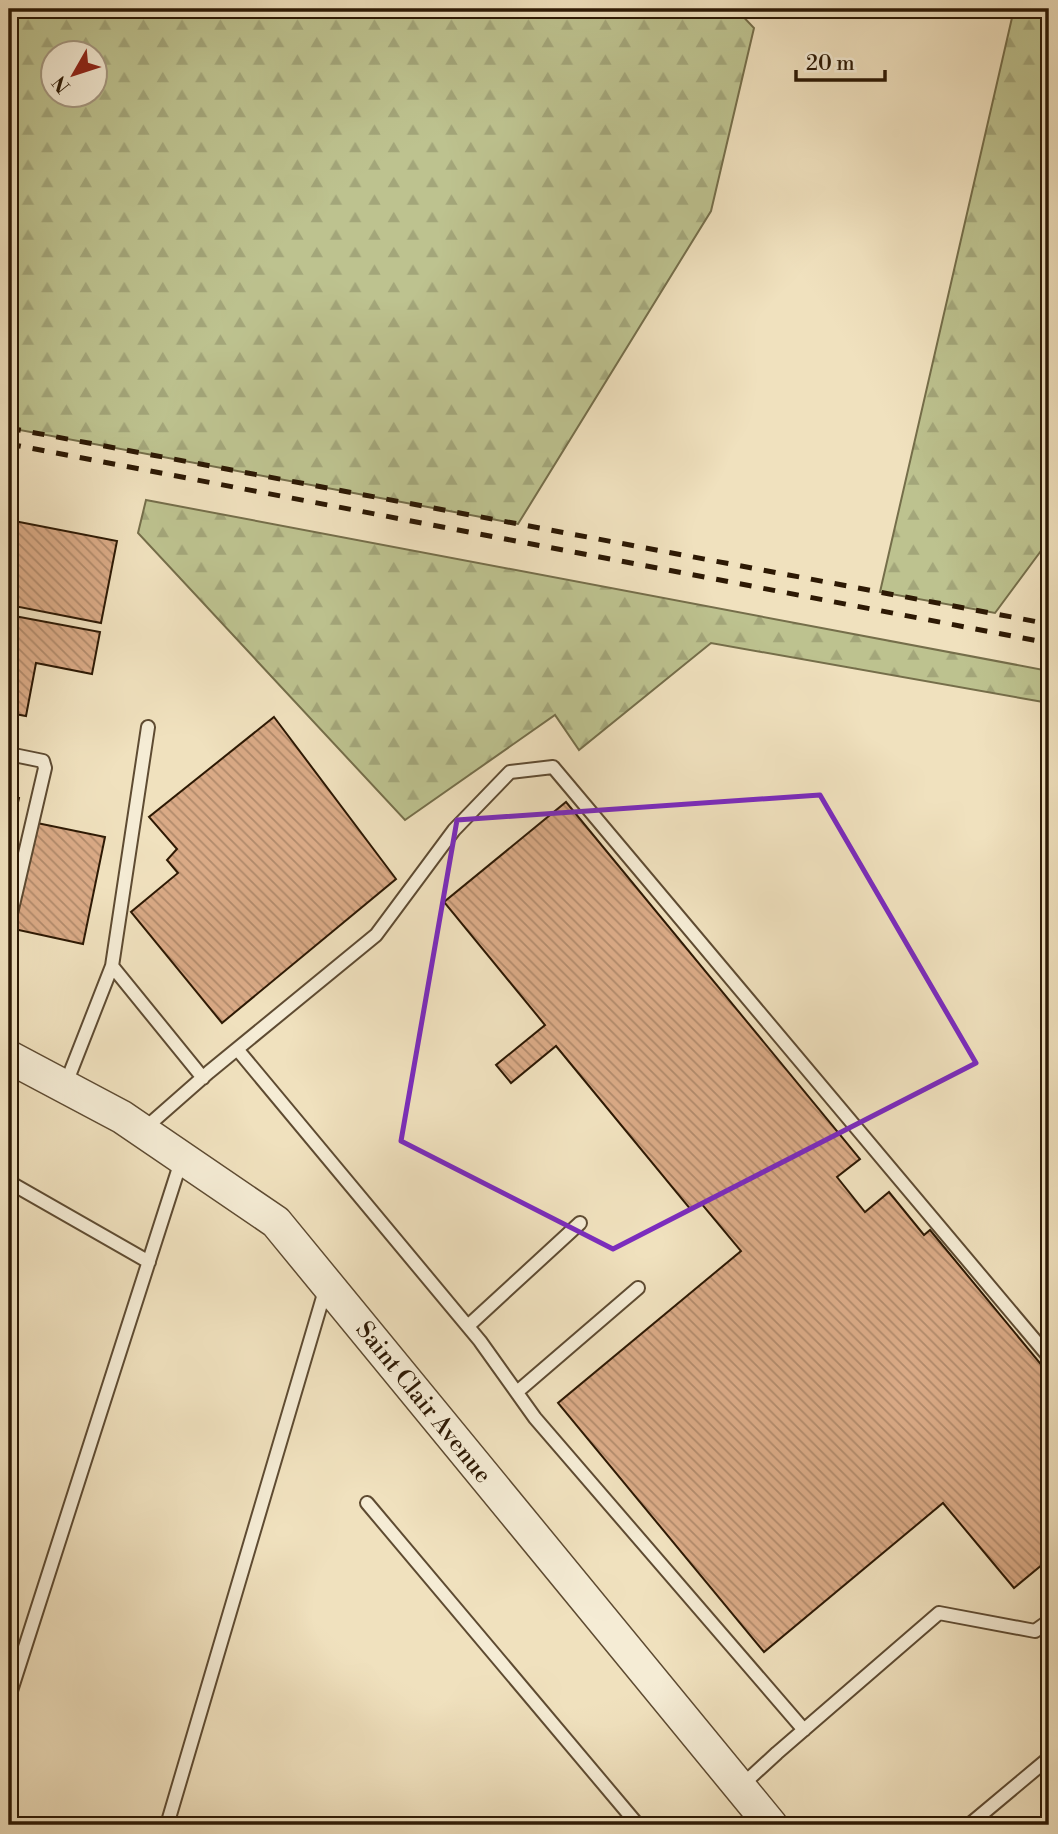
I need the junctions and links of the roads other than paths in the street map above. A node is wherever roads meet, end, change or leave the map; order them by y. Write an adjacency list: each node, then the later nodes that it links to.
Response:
1 (148, 727): 4 (lane)
2 (9, 754): 3 (lane)
3 (9, 922)
4 (112, 966): 7 (lane); 8 (lane)
5 (237, 1049): 7 (lane); 16 (lane); 17 (lane)
6 (9, 1057): 8 (street, Saint Clair Avenue)
7 (203, 1078): 9 (lane)
8 (65, 1087): 9 (street, Saint Clair Avenue)
9 (143, 1131): 10 (street, Saint Clair Avenue)
10 (182, 1158): 13 (lane); 14 (street, Saint Clair Avenue)
11 (9, 1182): 13 (lane)
12 (580, 1223): 16 (lane)
13 (149, 1262): 21 (lane)
14 (327, 1284): 24 (street, Saint Clair Avenue); 25 (lane)
15 (638, 1288): 18 (lane)
16 (468, 1326): 18 (lane)
17 (1049, 1357)
18 (517, 1392): 22 (lane)
19 (366, 1503): 26 (lane)
20 (1049, 1621): 22 (lane)
21 (9, 1697)
22 (804, 1730): 24 (lane)
23 (1049, 1758): 28 (lane)
24 (740, 1787): 27 (street, Saint Clair Avenue)
25 (167, 1825)
26 (638, 1825)
27 (771, 1825)
28 (969, 1825)

